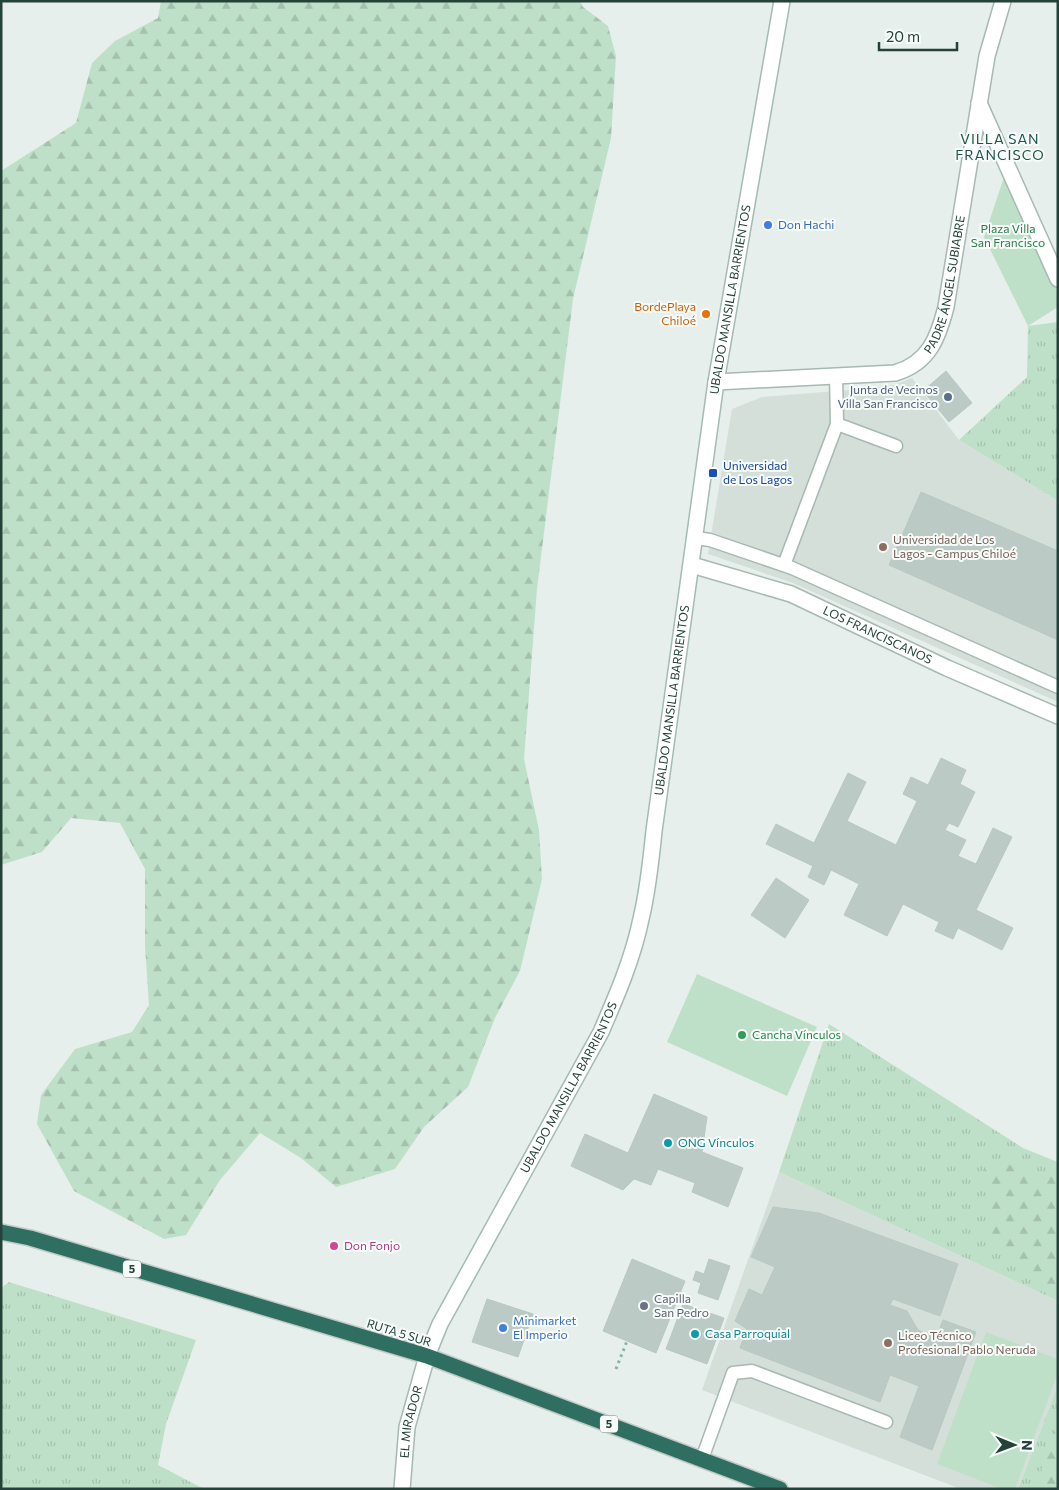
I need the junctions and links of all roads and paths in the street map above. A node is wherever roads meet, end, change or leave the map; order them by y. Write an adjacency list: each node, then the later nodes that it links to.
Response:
1 (782, 1): 6 (street, UBALDO MANSILLA BARRIENTOS)
2 (1003, 1): 3 (street, PADRE ÁNGEL SUBIABRE)
3 (979, 103): 4 (street); 5 (street, PADRE ÁNGEL SUBIABRE)
4 (1058, 279)
5 (836, 376): 6 (street, PADRE ÁNGEL SUBIABRE); 7 (lane)
6 (716, 382): 9 (street, UBALDO MANSILLA BARRIENTOS)
7 (837, 424): 8 (lane); 11 (lane)
8 (896, 446)
9 (695, 538): 10 (street, UBALDO MANSILLA BARRIENTOS); 11 (lane)
10 (692, 565): 13 (street, LOS FRANCISCANOS); 16 (street, UBALDO MANSILLA BARRIENTOS)
11 (784, 565): 12 (lane)
12 (1058, 687)
13 (1058, 716)
14 (1, 1232): 16 (highway, RUTA 5 SUR / 5)
15 (627, 1341): 17 (path)
16 (426, 1356): 19 (highway, RUTA 5 SUR / 5); 20 (street, EL MIRADOR)
17 (616, 1369)
18 (886, 1422): 19 (lane)
19 (702, 1459): 21 (highway, RUTA 5 SUR / 5)
20 (402, 1489)
21 (780, 1489)

